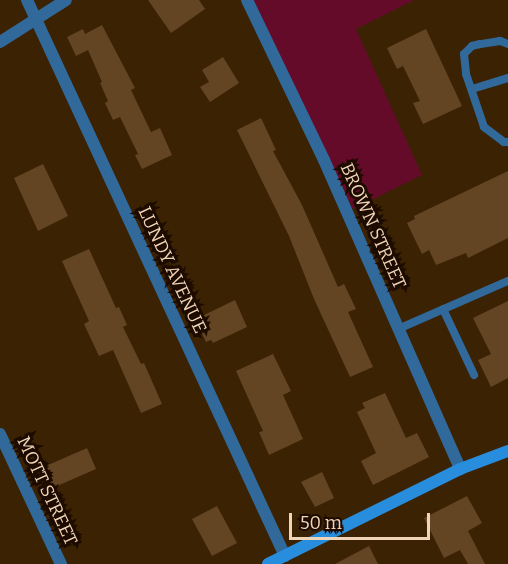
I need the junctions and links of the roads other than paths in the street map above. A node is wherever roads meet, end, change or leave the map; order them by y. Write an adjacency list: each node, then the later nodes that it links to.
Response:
1 (27, 0): 4 (street, LUNDY AVENUE)
2 (66, 0): 4 (street)
3 (247, 0): 12 (street, BROWN STREET)
4 (36, 19): 5 (street); 17 (street, LUNDY AVENUE)
5 (0, 42)
6 (508, 44): 8 (lane)
7 (508, 78): 8 (lane)
8 (472, 89): 9 (lane)
9 (508, 142)
10 (508, 281): 11 (lane)
11 (443, 309): 12 (lane); 13 (lane)
12 (398, 329): 16 (street, BROWN STREET)
13 (474, 375)
14 (0, 434): 18 (street, MOTT STREET)
15 (508, 451): 16 (street)
16 (460, 469): 17 (street)
17 (285, 556): 19 (street)
18 (61, 564)
19 (268, 564)

